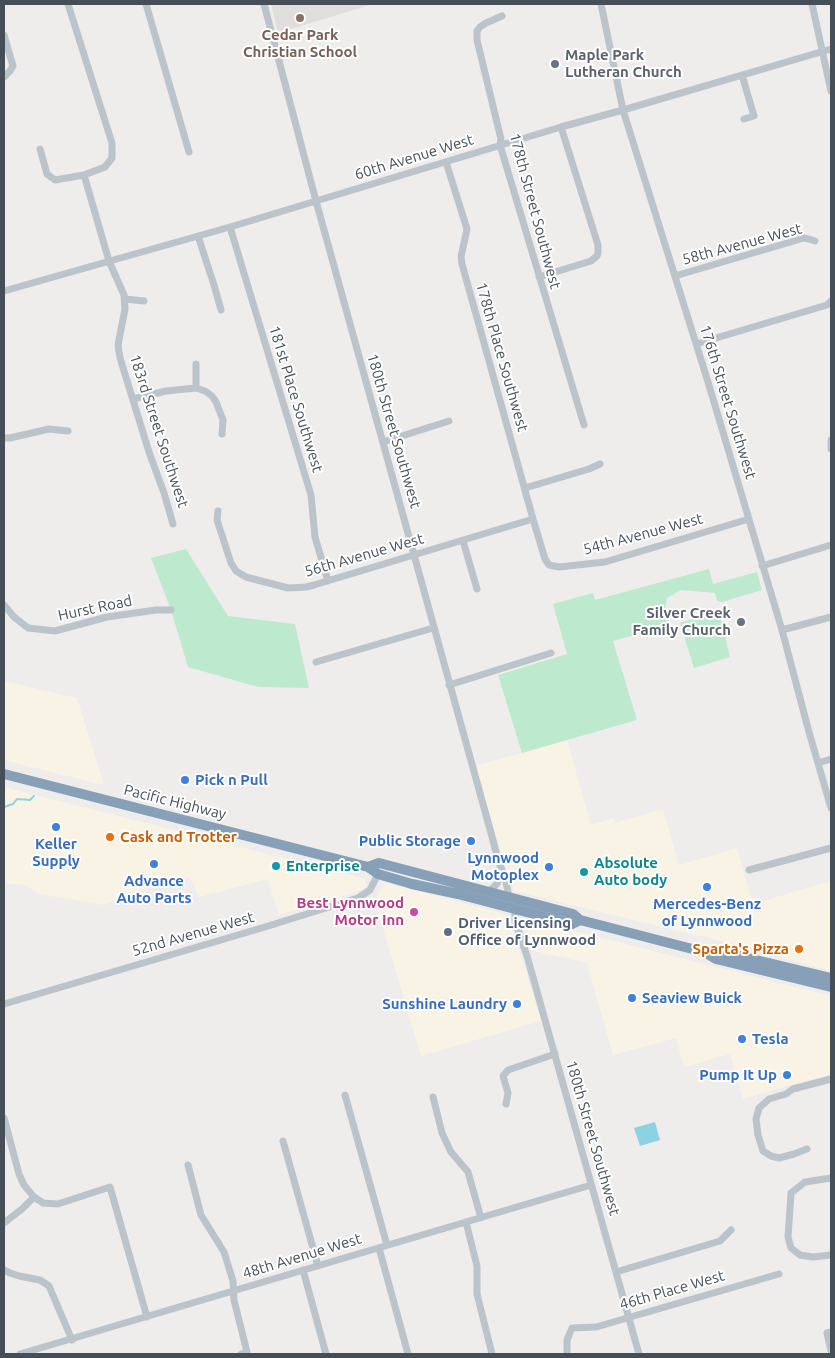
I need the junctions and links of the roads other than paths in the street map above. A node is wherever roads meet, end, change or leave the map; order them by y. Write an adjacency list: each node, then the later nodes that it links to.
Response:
1 (68, 4): 20 (street)
2 (146, 4): 18 (street)
3 (264, 4): 21 (street, 180th Street Southwest)
4 (601, 4): 13 (street, 176th Street Southwest)
5 (812, 4): 9 (street)
6 (502, 16): 16 (street, 178th Street Southwest)
7 (4, 35): 11 (street)
8 (831, 49): 9 (street, 60th Avenue West)
9 (822, 51): 10 (street, 60th Avenue West); 12 (street)
10 (742, 75): 13 (street, 60th Avenue West); 14 (street)
11 (4, 77)
12 (831, 91)
13 (623, 110): 15 (street, 60th Avenue West); 26 (street, 176th Street Southwest)
14 (744, 119)
15 (561, 127): 16 (street, 60th Avenue West); 27 (street)
16 (500, 145): 19 (street, 60th Avenue West); 27 (street, 178th Street Southwest)
17 (40, 149): 20 (street)
18 (189, 152)
19 (446, 162): 21 (street, 60th Avenue West); 46 (street, 178th Place Southwest)
20 (84, 175): 25 (street, 183rd Street Southwest)
21 (316, 201): 22 (street, 60th Avenue West); 43 (street, 180th Street Southwest)
22 (230, 227): 23 (street, 60th Avenue West); 56 (street, 181st Place Southwest)
23 (198, 236): 25 (street, 60th Avenue West); 32 (street)
24 (815, 241): 26 (street, 58th Avenue West)
25 (109, 261): 28 (street, 60th Avenue West); 29 (street, 183rd Street Southwest)
26 (675, 276): 33 (street, 176th Street Southwest)
27 (539, 277): 38 (street, 178th Street Southwest)
28 (4, 291)
29 (125, 299): 30 (street); 36 (street, 183rd Street Southwest)
30 (144, 301)
31 (831, 301): 33 (street)
32 (221, 310)
33 (696, 344): 49 (street, 176th Street Southwest)
34 (196, 364): 35 (street)
35 (196, 388): 36 (street); 40 (street)
36 (133, 399): 50 (street, 183rd Street Southwest)
37 (449, 421): 43 (street)
38 (584, 425)
39 (68, 431): 41 (street)
40 (222, 434)
41 (4, 438)
42 (831, 440): 44 (street)
43 (383, 442): 53 (street, 180th Street Southwest)
44 (831, 449)
45 (600, 464): 46 (street)
46 (525, 488): 48 (street, 178th Place Southwest)
47 (218, 511): 56 (street, 56th Avenue West)
48 (533, 519): 51 (street, 56th Avenue West); 54 (street, 178th Place Southwest)
49 (749, 519): 54 (street, 54th Avenue West); 55 (street, 176th Street Southwest)
50 (173, 524)
51 (463, 541): 53 (street, 56th Avenue West); 57 (street)
52 (831, 545): 55 (street)
53 (414, 555): 56 (street, 56th Avenue West); 61 (street, 180th Street Southwest)
54 (546, 559)
55 (762, 566): 62 (street, 176th Street Southwest)
56 (328, 581)
57 (477, 589)
58 (4, 605): 59 (street, Hurst Road)
59 (171, 610)
60 (831, 617): 62 (street)
61 (434, 628): 64 (street); 65 (street, 180th Street Southwest)
62 (782, 630): 67 (street, 176th Street Southwest)
63 (551, 653): 65 (street)
64 (316, 662)
65 (449, 685): 71 (street, 180th Street Southwest)
66 (831, 759): 67 (street)
67 (818, 763): 69 (street, 176th Street Southwest)
68 (4, 774): 72 (highway, Pacific Highway)
69 (831, 808)
70 (831, 848): 74 (street)
71 (500, 865): 76 (street); 78 (street, 180th Street Southwest)
72 (368, 867): 73 (highway, Pacific Highway); 75 (highway, Pacific Highway)
73 (398, 868): 75 (highway); 76 (highway, Pacific Highway)
74 (749, 870)
75 (378, 874): 77 (highway, Pacific Highway); 89 (street, 52nd Avenue West)
76 (488, 892): 78 (highway, Pacific Highway)
77 (464, 895): 78 (highway); 80 (highway, Pacific Highway)
78 (509, 897): 79 (highway, Pacific Highway)
79 (542, 906): 80 (highway); 82 (highway, Pacific Highway)
80 (515, 909): 81 (highway, Pacific Highway); 83 (street, 180th Street Southwest)
81 (529, 913): 82 (highway, Pacific Highway); 83 (street)
82 (580, 920): 84 (highway, Pacific Highway)
83 (518, 930): 90 (street, 180th Street Southwest)
84 (704, 952): 85 (highway, Pacific Highway); 86 (highway, Pacific Highway)
85 (730, 963): 86 (highway); 88 (highway, Pacific Highway)
86 (768, 963): 87 (highway, Pacific Highway)
87 (831, 978)
88 (831, 987)
89 (4, 1004)
90 (555, 1054): 94 (street); 100 (street, 180th Street Southwest)
91 (831, 1079): 97 (street)
92 (345, 1095): 106 (street)
93 (433, 1097): 102 (street)
94 (506, 1104)
95 (4, 1118): 101 (street)
96 (283, 1141): 109 (street)
97 (807, 1149)
98 (188, 1164): 114 (street)
99 (831, 1178): 108 (street)
100 (591, 1185): 102 (street, 48th Avenue West); 112 (street, 180th Street Southwest)
101 (34, 1197): 104 (street); 115 (street)
102 (481, 1218): 103 (street, 48th Avenue West)
103 (466, 1222): 106 (street, 48th Avenue West); 124 (street)
104 (4, 1223)
105 (731, 1230): 112 (street)
106 (387, 1245): 107 (street, 48th Avenue West)
107 (379, 1248): 109 (street, 48th Avenue West); 123 (street)
108 (831, 1255)
109 (318, 1266): 111 (street, 48th Avenue West)
110 (4, 1270): 118 (street)
111 (303, 1270): 114 (street, 48th Avenue West); 122 (street)
112 (616, 1272): 116 (street, 180th Street Southwest)
113 (779, 1274): 116 (street, 46th Place West)
114 (234, 1291): 115 (street, 48th Avenue West); 120 (street)
115 (146, 1317): 118 (street, 48th Avenue West)
116 (628, 1317): 125 (street, 46th Place West); 126 (street, 180th Street Southwest)
117 (831, 1332): 119 (street)
118 (72, 1340): 121 (street, 48th Avenue West)
119 (831, 1351)
120 (244, 1353)
121 (20, 1354)
122 (326, 1354)
123 (408, 1354)
124 (492, 1354)
125 (567, 1354)
126 (639, 1354)

